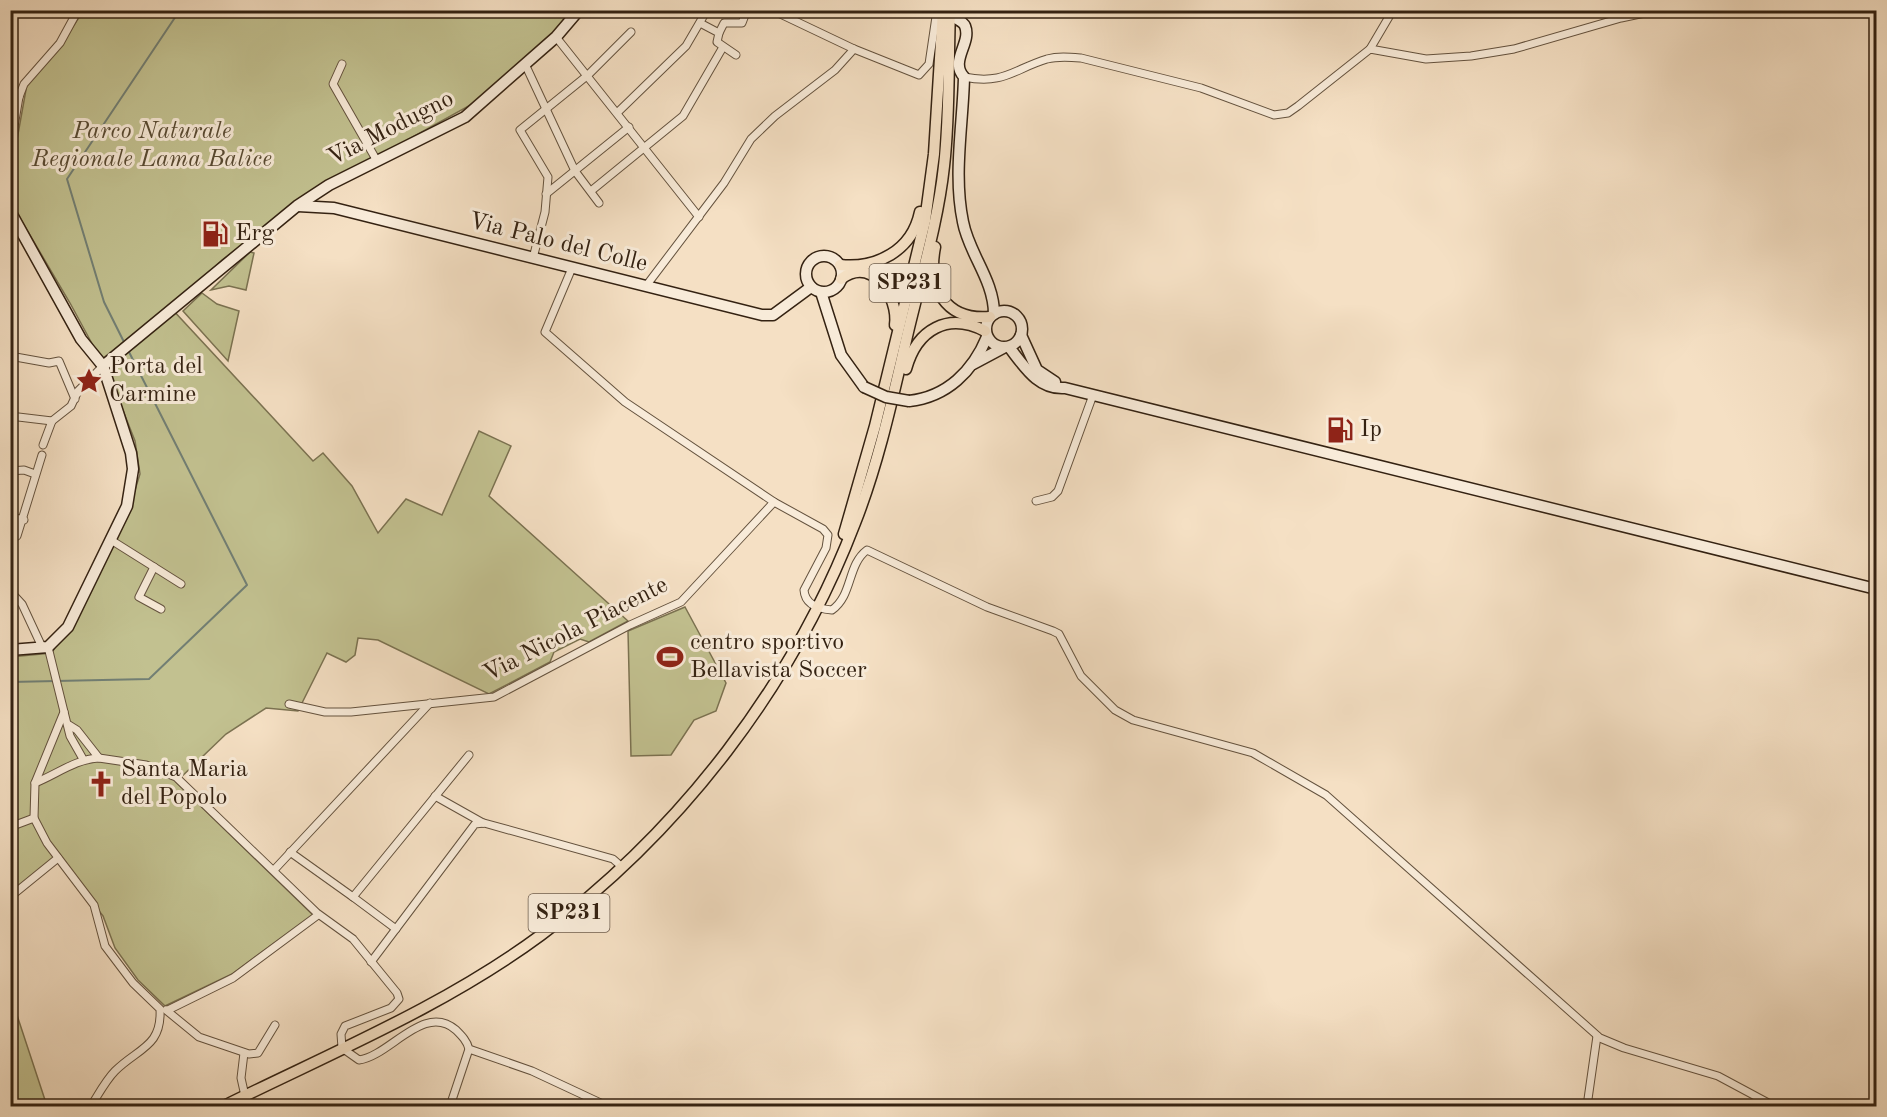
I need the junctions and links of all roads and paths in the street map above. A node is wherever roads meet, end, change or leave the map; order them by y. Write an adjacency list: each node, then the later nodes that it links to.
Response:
1 (78, 10): 27 (street)
2 (579, 10): 14 (street, Via Modugno)
3 (707, 10): 10 (street)
4 (747, 10): 13 (street)
5 (937, 10): 11 (street)
6 (1393, 10): 18 (street)
7 (1659, 10): 18 (street)
8 (776, 11): 17 (street)
9 (948, 12): 15 (main road, SP231); 22 (main road, SP231); 24 (street)
10 (700, 23): 13 (street); 29 (street)
11 (936, 24): 15 (street); 17 (street)
12 (631, 32): 23 (street)
13 (719, 33): 16 (street)
14 (556, 37): 21 (street, Via Modugno); 23 (street)
15 (941, 38): 26 (main road, SP231)
16 (723, 47): 19 (street); 31 (street)
17 (854, 49): 42 (street)
18 (1370, 49): 24 (street)
19 (736, 55)
20 (342, 64): 33 (street)
21 (525, 64): 28 (street); 33 (street, Via Modugno)
22 (949, 68): 51 (main road); 68 (main road, SP231)
23 (588, 75): 28 (street); 29 (street)
24 (964, 77): 47 (street)
25 (10, 87): 27 (street)
26 (938, 90): 44 (main road); 65 (main road, SP231)
27 (19, 97): 32 (street)
28 (546, 110): 34 (street); 37 (street)
29 (618, 112): 30 (street)
30 (629, 127): 31 (street); 34 (street)
31 (646, 148): 36 (street); 42 (street)
32 (10, 150)
33 (377, 161): 35 (street, Via Modugno)
34 (575, 171): 36 (street); 37 (street)
35 (320, 191): 39 (street, Via Modugno); 40 (street)
36 (591, 191): 38 (street)
37 (546, 194): 43 (street)
38 (599, 203)
39 (297, 206): 40 (street, Via Palo del Colle); 57 (street, Via Modugno)
40 (334, 208): 43 (street, Via Palo del Colle)
41 (10, 211): 57 (street)
42 (699, 218): 48 (street)
43 (533, 258): 45 (street, Via Palo del Colle)
44 (840, 265): 46 (street); 49 (street)
45 (572, 268): 48 (street, Via Palo del Colle); 70 (street)
46 (841, 279): 49 (street); 65 (main road)
47 (990, 285): 50 (street); 51 (street)
48 (646, 286): 49 (street, Via Palo del Colle)
49 (817, 288): 56 (street, bridge)
50 (1008, 312): 51 (street); 53 (street)
51 (992, 315): 52 (street)
52 (986, 334): 54 (street); 56 (street); 68 (main road)
53 (1021, 335): 54 (street); 58 (street)
54 (1006, 347): 56 (street); 58 (street)
55 (10, 356): 60 (street)
56 (972, 364)
57 (103, 366): 60 (street); 74 (street)
58 (1065, 388): 59 (street)
59 (1093, 395): 69 (street); 77 (street)
60 (73, 402): 62 (street)
61 (10, 416): 62 (street)
62 (52, 421): 63 (street)
63 (43, 445)
64 (42, 455): 67 (street)
65 (867, 458): 79 (main road, SP231)
66 (10, 471): 67 (street)
67 (35, 474): 72 (street)
68 (867, 488): 79 (main road, SP231)
69 (1036, 501)
70 (774, 502): 79 (street); 83 (street, Via Nicola Piacente)
71 (10, 517): 72 (street)
72 (24, 520): 73 (street)
73 (17, 536)
74 (111, 540): 75 (street); 81 (street)
75 (154, 567): 76 (street); 80 (street)
76 (181, 584)
77 (1876, 589)
78 (10, 591): 81 (street)
79 (816, 607): 97 (main road, SP231); 106 (street)
80 (161, 609)
81 (47, 648): 82 (street); 85 (street)
82 (10, 650)
83 (430, 703): 84 (street, Via Nicola Piacente); 95 (street)
84 (289, 704)
85 (64, 712): 86 (street); 90 (street)
86 (69, 725): 88 (street); 89 (street)
87 (469, 755): 91 (street)
88 (99, 758): 89 (street); 98 (street)
89 (83, 759): 90 (street)
90 (35, 783): 92 (street)
91 (435, 796): 93 (street); 100 (street)
92 (34, 818): 94 (street); 96 (street)
93 (484, 823): 97 (street); 102 (street)
94 (10, 827)
95 (290, 852): 98 (street); 100 (street)
96 (58, 858): 99 (street); 104 (street)
97 (622, 867): 107 (main road, SP231)
98 (274, 870): 101 (street)
99 (10, 897)
100 (353, 897): 102 (street)
101 (318, 915): 103 (street); 104 (street)
102 (396, 928): 103 (street)
103 (371, 962): 107 (street)
104 (164, 1009): 109 (street); 111 (street)
105 (275, 1025): 109 (street)
106 (1597, 1036): 115 (street); 116 (street)
107 (342, 1048): 108 (street); 110 (main road, SP231)
108 (469, 1049): 113 (street); 114 (street)
109 (244, 1053): 110 (street)
110 (245, 1096): 112 (main road, SP231)
111 (91, 1107)
112 (224, 1107)
113 (450, 1107)
114 (607, 1107)
115 (1587, 1107)
116 (1774, 1107)

